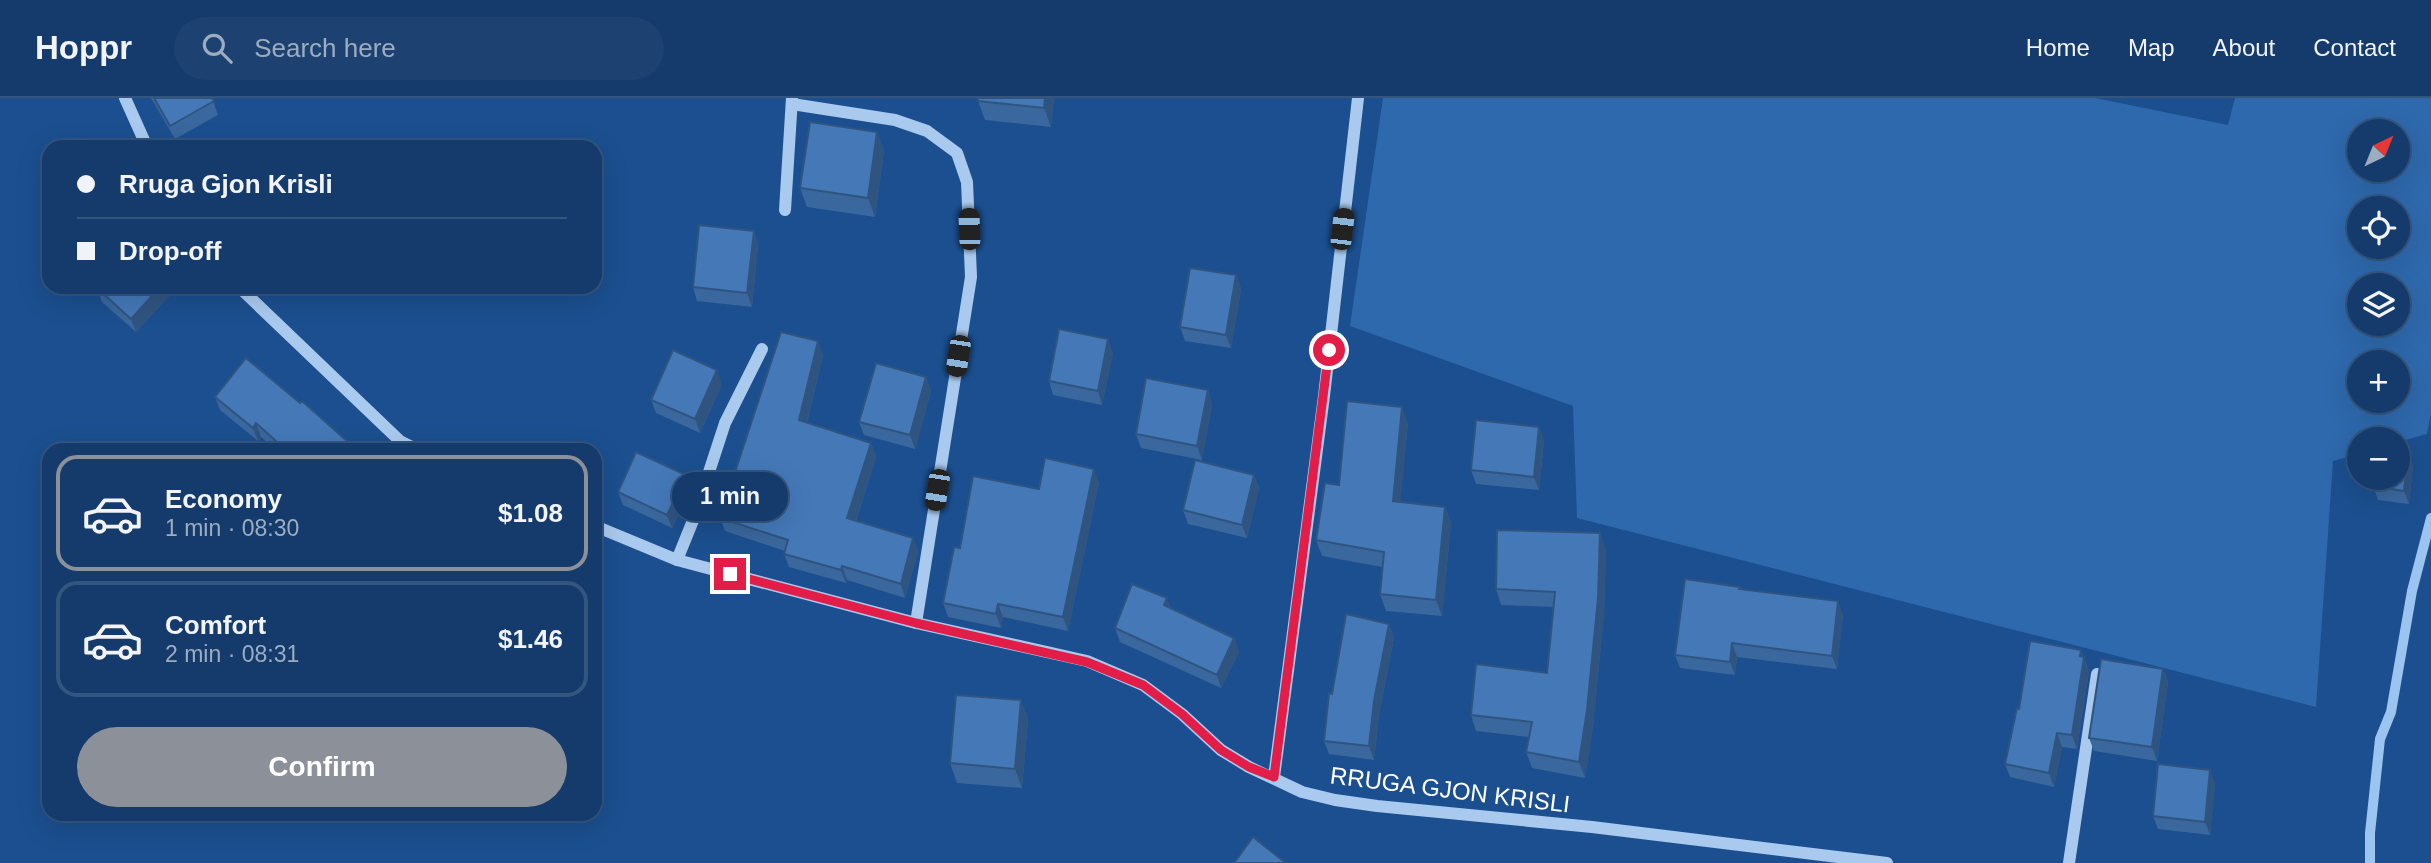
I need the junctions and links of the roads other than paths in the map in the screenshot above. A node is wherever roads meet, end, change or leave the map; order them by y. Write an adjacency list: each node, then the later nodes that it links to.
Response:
1 (125, 98): 4 (street)
2 (1358, 98): 13 (street)
3 (792, 101): 5 (street); 11 (street)
4 (144, 140)
5 (785, 210)
6 (246, 294): 8 (street)
7 (762, 349): 10 (street)
8 (404, 443)
9 (602, 529): 10 (street, RRUGA GJON KRISLI)
10 (677, 560): 11 (street, RRUGA GJON KRISLI)
11 (916, 623): 13 (street, RRUGA GJON KRISLI)
12 (2097, 674): 15 (street)
13 (1274, 777): 14 (street, RRUGA GJON KRISLI)
14 (1887, 863)
15 (2069, 863)

